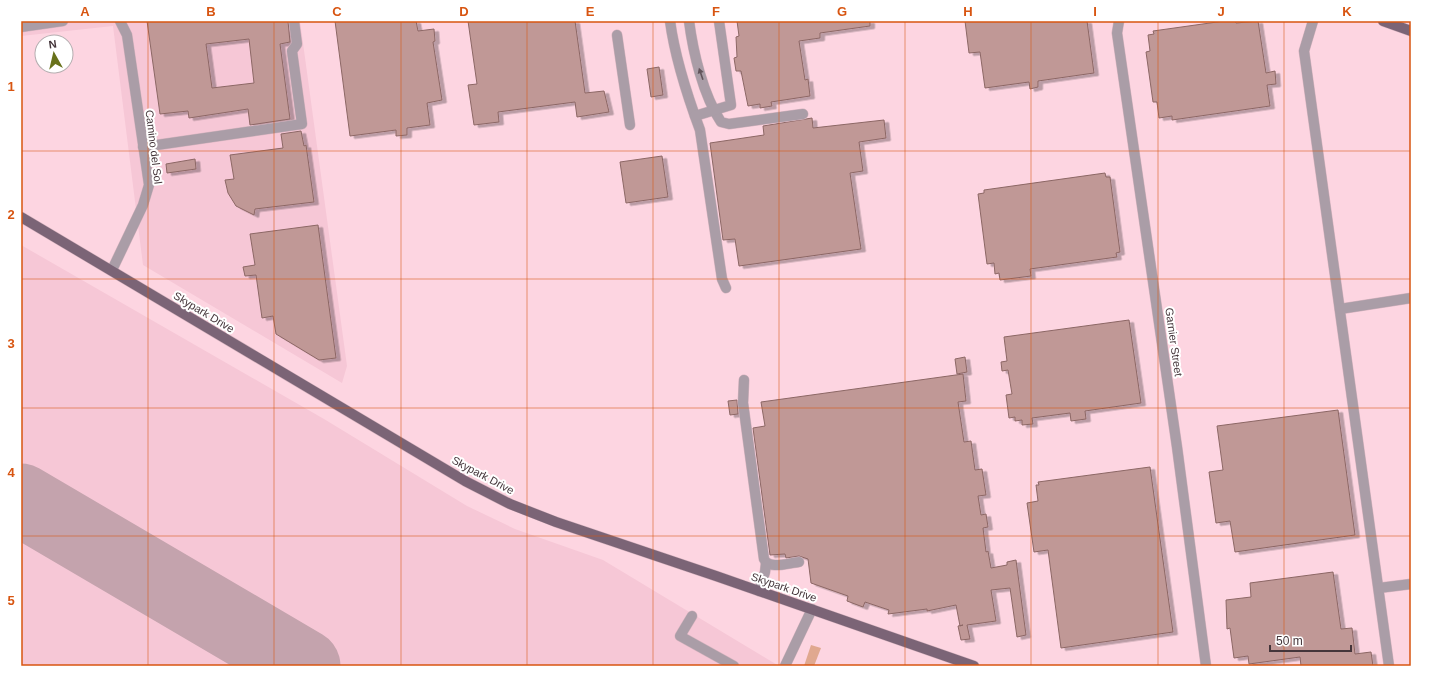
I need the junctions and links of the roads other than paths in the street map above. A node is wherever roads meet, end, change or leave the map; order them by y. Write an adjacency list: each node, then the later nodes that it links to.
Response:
1 (63, 21): 10 (street)
2 (120, 21): 17 (street, Camino del Sol)
3 (294, 21): 17 (street)
4 (670, 21): 15 (street)
5 (689, 21): 13 (street, one-way to 5)
6 (719, 21): 13 (street)
7 (1119, 21): 34 (street, Garnier Street)
8 (1313, 21): 22 (street)
9 (1383, 21): 11 (main road)
10 (21, 27)
11 (1411, 31)
12 (617, 35): 16 (street)
13 (714, 111): 14 (street); 15 (street)
14 (803, 114)
15 (695, 116): 20 (street)
16 (630, 125)
17 (143, 147): 19 (street, Camino del Sol)
18 (21, 217): 19 (main road, Skypark Drive)
19 (112, 270): 28 (main road, Skypark Drive)
20 (726, 288)
21 (1411, 298): 22 (street)
22 (1340, 309): 27 (street)
23 (744, 380): 25 (street)
24 (799, 562): 25 (street)
25 (766, 563): 28 (street)
26 (1411, 584): 27 (street)
27 (1379, 588): 35 (street)
28 (759, 591): 29 (main road, Skypark Drive)
29 (812, 609): 32 (street); 33 (main road, Skypark Drive)
30 (692, 616): 31 (street)
31 (734, 666)
32 (785, 666)
33 (974, 666)
34 (1206, 666)
35 (1389, 666)

